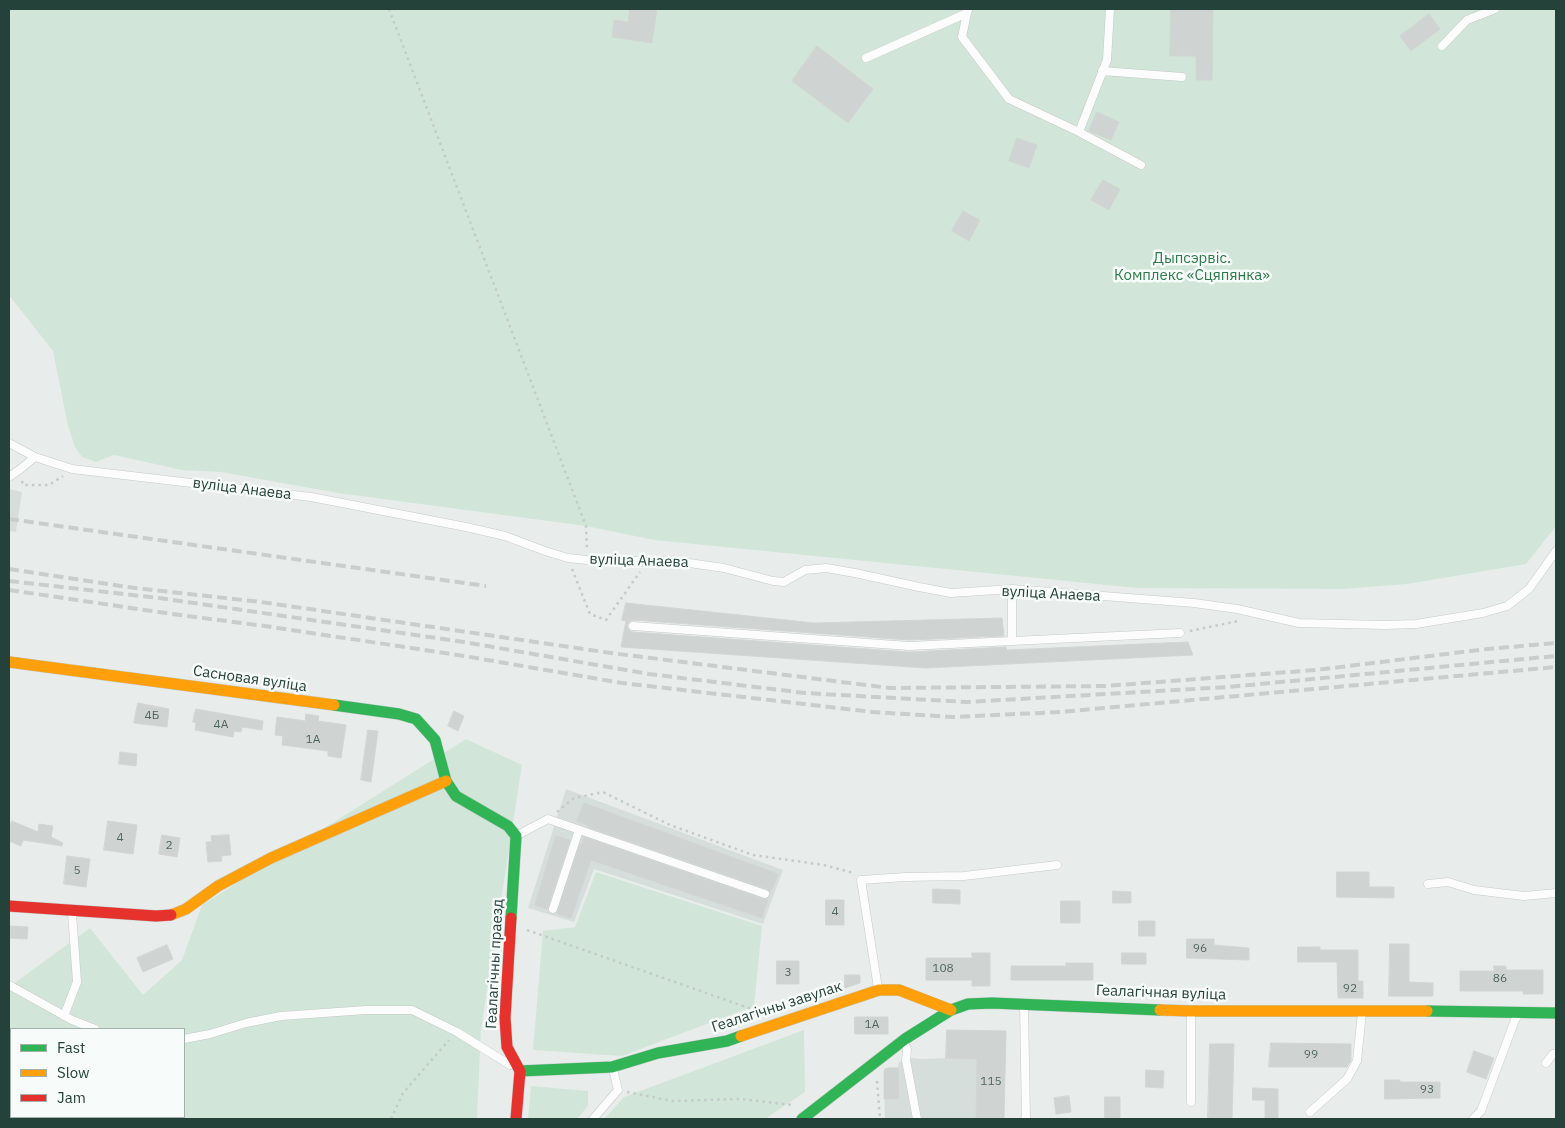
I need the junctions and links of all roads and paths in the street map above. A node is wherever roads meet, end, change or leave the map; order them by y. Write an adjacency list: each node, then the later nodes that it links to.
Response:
1 (389, 9): 18 (path)
2 (1110, 9): 7 (lane)
3 (1495, 9): 5 (lane)
4 (968, 11): 6 (lane); 9 (lane)
5 (1442, 46)
6 (866, 58)
7 (1102, 71): 8 (lane); 9 (lane)
8 (1182, 78)
9 (1079, 132): 10 (lane)
10 (1141, 165)
11 (9, 443): 12 (lane, вуліца Анаева)
12 (35, 456): 13 (lane, вуліца Анаева); 14 (lane)
13 (72, 469): 14 (path); 17 (lane, вуліца Анаева)
14 (19, 470): 15 (lane)
15 (9, 477)
16 (1556, 551): 21 (lane, вуліца Анаева)
17 (568, 558): 18 (lane, вуліца Анаева); 19 (path)
18 (587, 560): 19 (lane, вуліца Анаева)
19 (648, 561): 20 (lane, вуліца Анаева)
20 (1012, 589): 21 (lane, вуліца Анаева); 24 (lane)
21 (1264, 615): 23 (path)
22 (633, 626): 24 (lane)
23 (1180, 633): 24 (lane)
24 (1012, 641)
25 (9, 662): 26 (street, Сасновая вуліца)
26 (446, 781): 29 (street, Сасновая вуліца); 37 (street)
27 (548, 819): 28 (lane); 29 (lane); 31 (path)
28 (579, 830): 33 (lane); 36 (lane)
29 (516, 836): 38 (street, Геалагічны праезд)
30 (1057, 865): 31 (lane)
31 (861, 880): 40 (lane)
32 (1428, 884): 34 (lane)
33 (765, 894)
34 (1556, 894)
35 (9, 906): 37 (street)
36 (553, 909)
37 (72, 910): 48 (lane)
38 (511, 924): 47 (path); 56 (street, Геалагічны праезд)
39 (9, 985): 48 (lane)
40 (879, 990): 42 (street, Геалагічны завулак); 55 (street, Геалагічны завулак)
41 (1024, 1004): 42 (street, Геалагічная вуліца); 43 (street, Геалагічная вуліца); 68 (lane)
42 (951, 1010): 52 (street, Геалагічная вуліца)
43 (1191, 1010): 44 (street, Геалагічная вуліца); 59 (lane)
44 (1362, 1010): 45 (street, Геалагічная вуліца); 61 (lane)
45 (1520, 1012): 46 (street, Геалагічная вуліца); 69 (lane)
46 (1556, 1013)
47 (764, 1014)
48 (64, 1016): 49 (lane)
49 (93, 1028)
50 (457, 1032): 51 (lane); 56 (lane); 62 (path)
51 (185, 1039)
52 (905, 1039): 60 (street, Геалагічная вуліца); 67 (lane)
53 (1556, 1053): 54 (lane)
54 (1546, 1063)
55 (612, 1067): 56 (street, Геалагічны завулак); 58 (lane)
56 (520, 1071): 63 (street)
57 (877, 1081): 66 (path)
58 (618, 1090): 60 (path); 64 (lane)
59 (1191, 1102)
60 (816, 1107): 65 (street, Геалагічная вуліца)
61 (1310, 1112)
62 (391, 1119)
63 (516, 1119)
64 (593, 1119)
65 (802, 1119)
66 (880, 1119)
67 (917, 1119)
68 (1026, 1119)
69 (1472, 1119)

